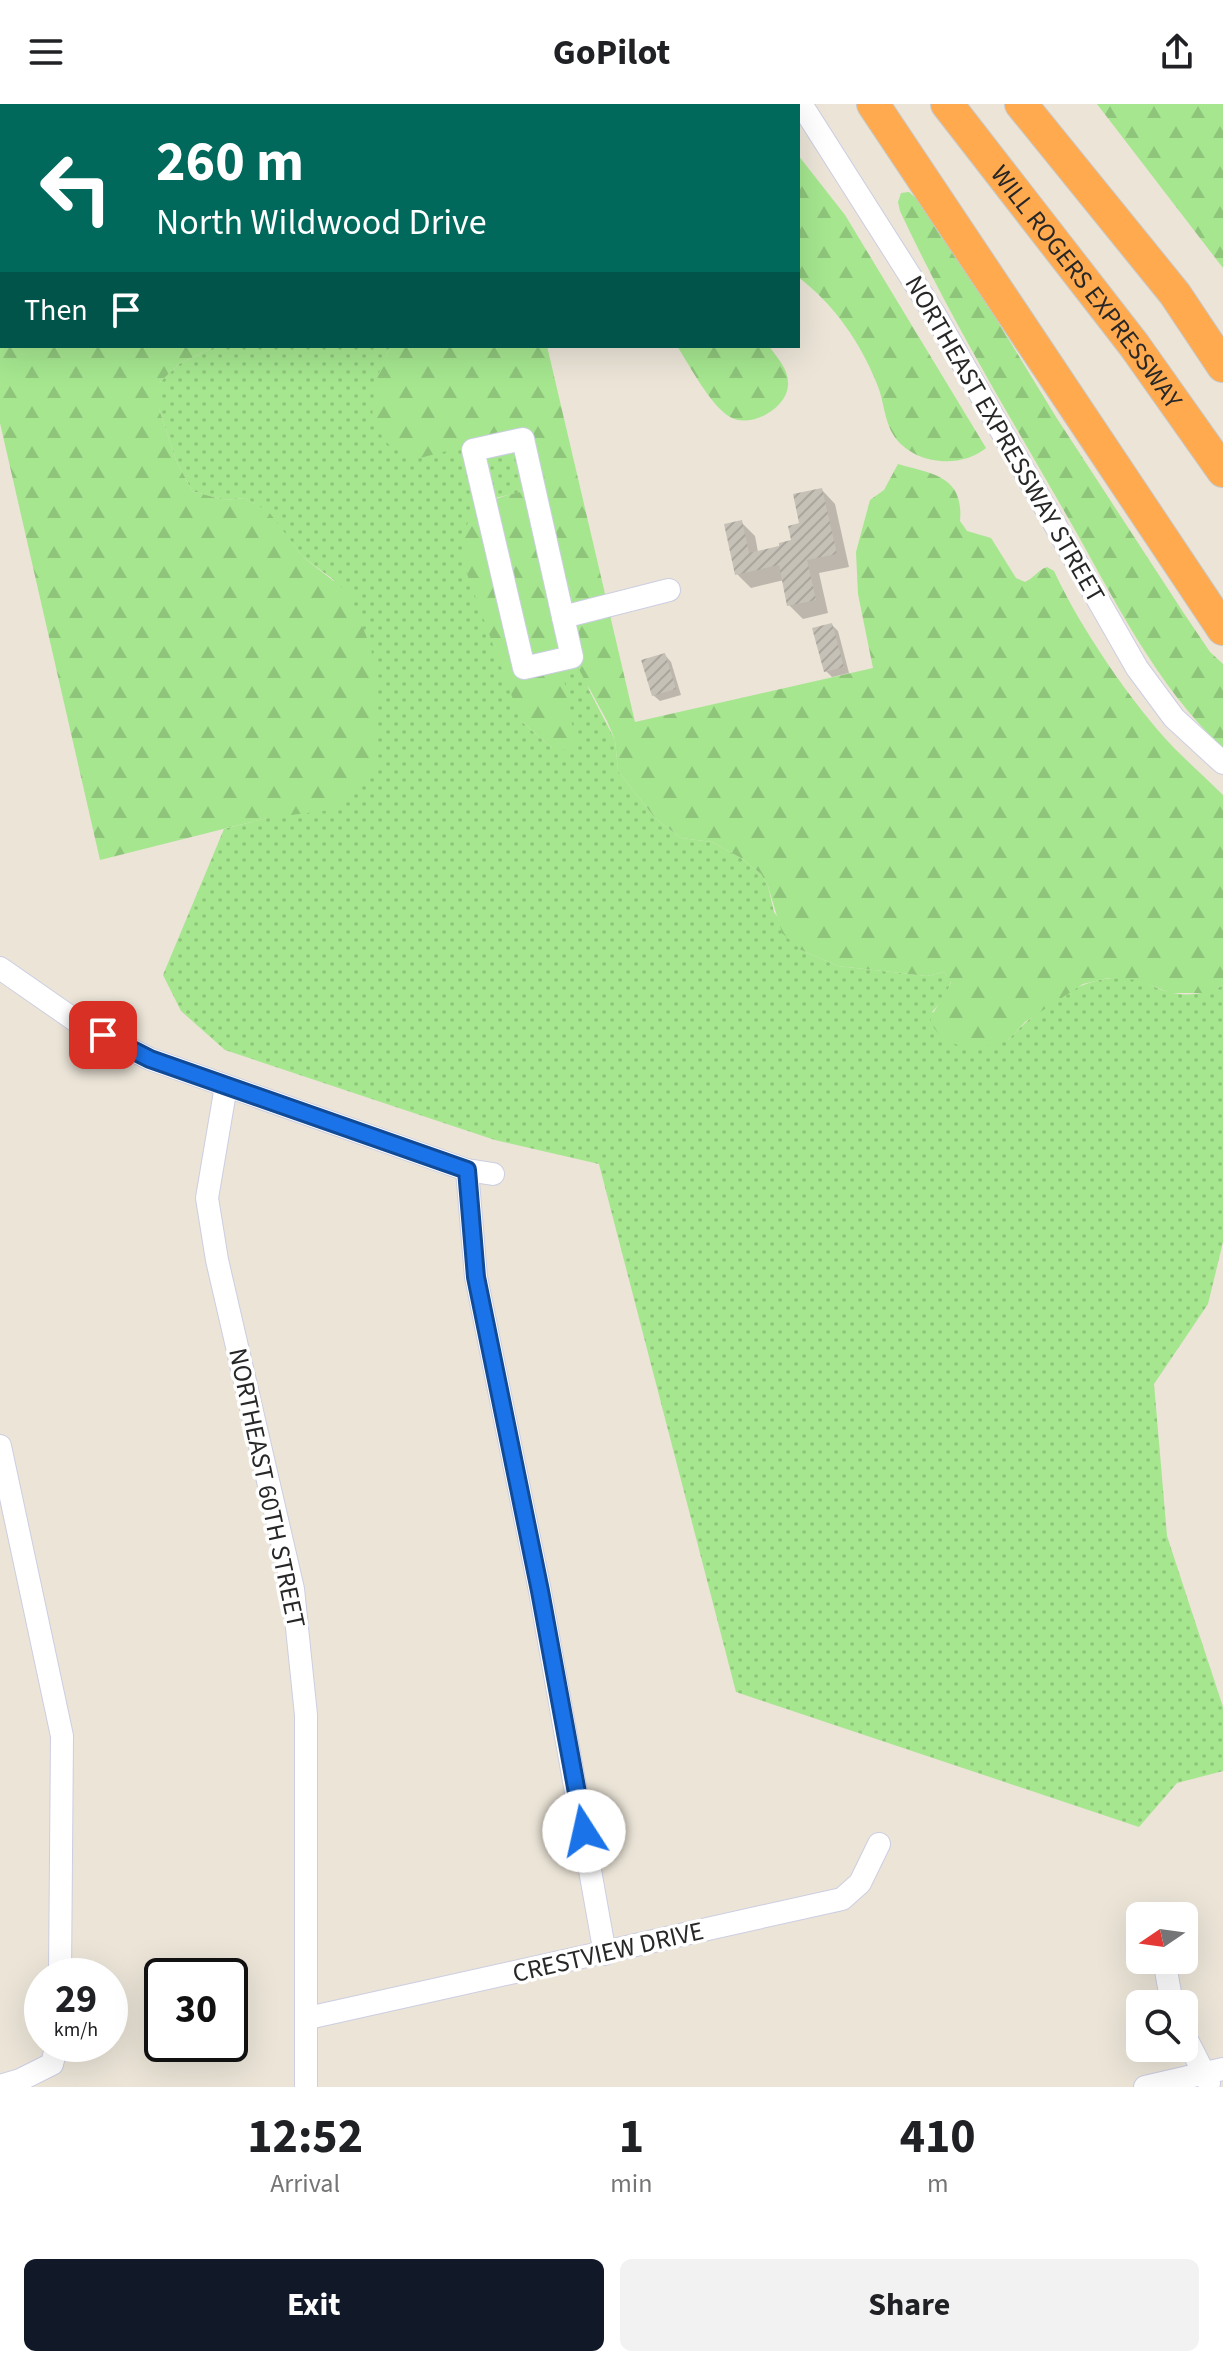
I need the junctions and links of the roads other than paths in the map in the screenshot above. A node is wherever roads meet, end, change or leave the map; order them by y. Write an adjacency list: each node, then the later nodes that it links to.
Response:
1 (801, 104): 12 (street, NORTHEAST EXPRESSWAY STREET)
2 (873, 104): 11 (highway)
3 (947, 104): 8 (highway, WILL ROGERS EXPRESSWAY)
4 (1021, 104): 5 (highway)
5 (1175, 294): 6 (highway); 7 (highway)
6 (1223, 332)
7 (1223, 366)
8 (1223, 471)
9 (669, 590): 10 (street)
10 (563, 617): 10 (street)
11 (1223, 629)
12 (1223, 763)
13 (0, 968): 14 (street)
14 (226, 1086): 15 (street); 21 (street, NORTHEAST 60TH STREET)
15 (467, 1170): 16 (street); 19 (street)
16 (493, 1174)
17 (0, 1446): 20 (street)
18 (879, 1844): 19 (street, CRESTVIEW DRIVE)
19 (605, 1954): 21 (street, CRESTVIEW DRIVE)
20 (60, 1958)
21 (308, 2018): 26 (street, NORTHEAST 60TH STREET)
22 (1198, 2055): 24 (street)
23 (52, 2062): 25 (street)
24 (1212, 2076): 27 (street)
25 (0, 2086)
26 (306, 2087)
27 (1145, 2087)

